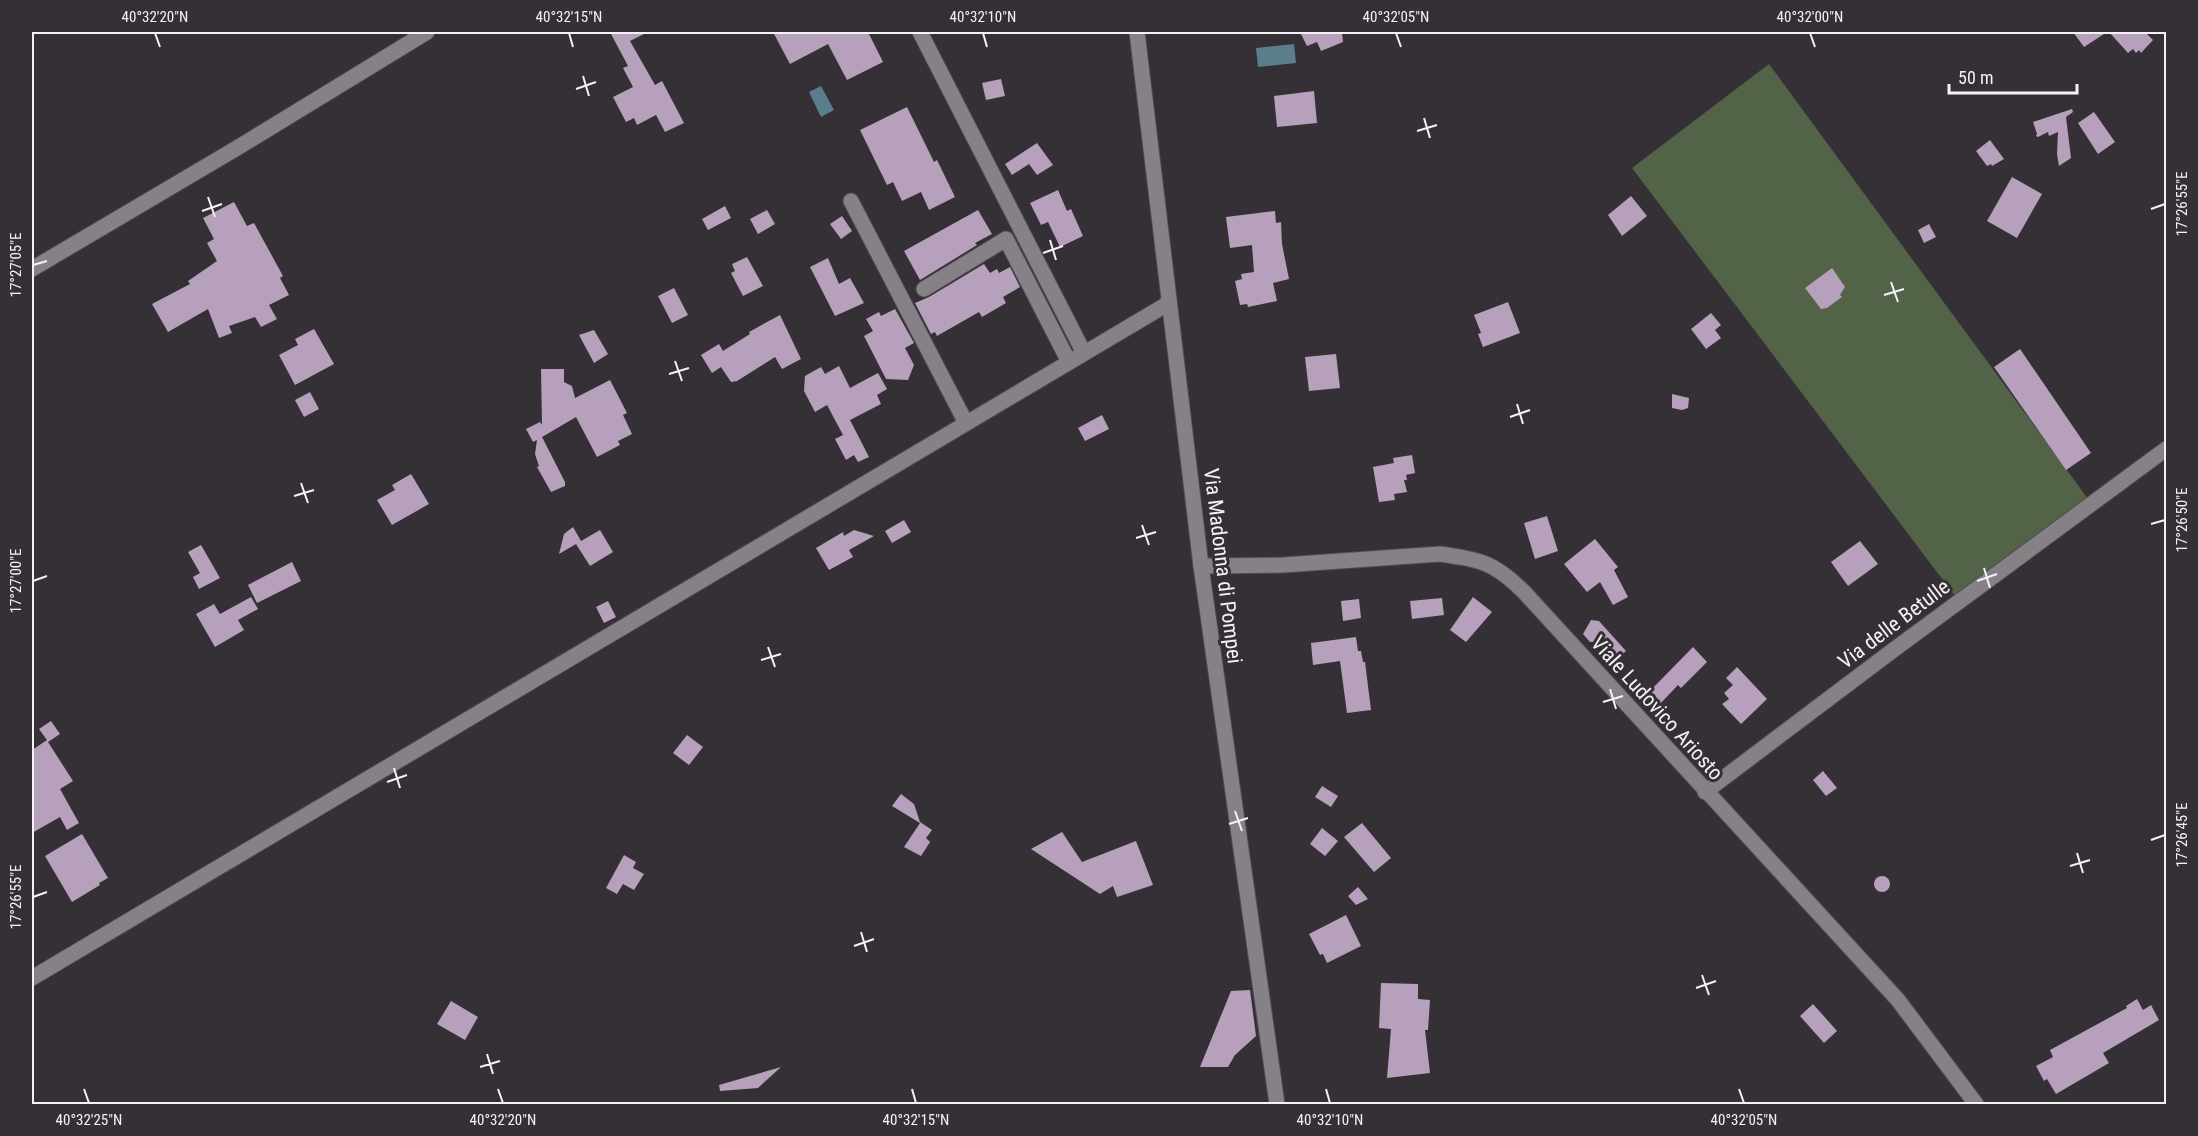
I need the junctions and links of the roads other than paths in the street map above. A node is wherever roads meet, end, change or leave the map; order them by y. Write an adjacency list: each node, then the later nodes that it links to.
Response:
1 (427, 32): 5 (street)
2 (920, 32): 8 (street)
3 (1137, 32): 7 (street, Via Madonna di Pompei)
4 (851, 201): 10 (street)
5 (32, 268)
6 (924, 289): 9 (street)
7 (1169, 303): 8 (street); 12 (street, Via Madonna di Pompei)
8 (1084, 353): 9 (street)
9 (1069, 362): 10 (street)
10 (966, 423): 14 (street)
11 (2166, 449): 13 (street, Via delle Betulle)
12 (1201, 566): 13 (street, Viale Ludovico Ariosto); 15 (street, Via Madonna di Pompei)
13 (1705, 792): 16 (street, Viale Ludovico Ariosto)
14 (32, 978)
15 (1277, 1104)
16 (1976, 1104)

